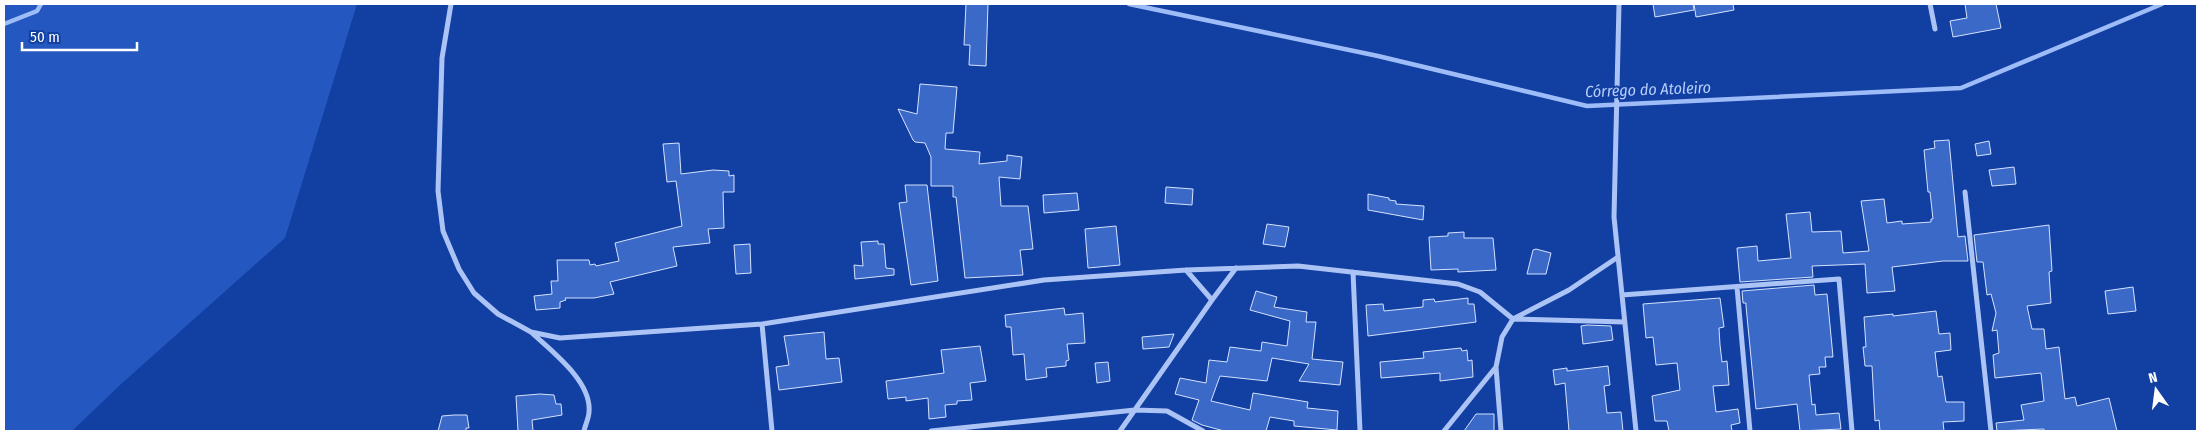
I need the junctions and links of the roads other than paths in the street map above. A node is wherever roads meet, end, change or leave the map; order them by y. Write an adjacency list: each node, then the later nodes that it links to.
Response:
1 (451, 4): 16 (street)
2 (1619, 4): 6 (street)
3 (1930, 4): 4 (street)
4 (1935, 29)
5 (1965, 192): 30 (street)
6 (1618, 257): 11 (street); 13 (street)
7 (1236, 268): 8 (street); 9 (street); 12 (street)
8 (1186, 270): 12 (street); 15 (street)
9 (1353, 272): 13 (street); 24 (street)
10 (1737, 286): 11 (street); 28 (street); 29 (street)
11 (1622, 295): 14 (street)
12 (1212, 300): 18 (street)
13 (1512, 320): 14 (street); 17 (street)
14 (1625, 322): 27 (street)
15 (762, 324): 16 (street); 20 (street)
16 (531, 332): 19 (street)
17 (1496, 367): 25 (street); 26 (street)
18 (1135, 410): 21 (street); 22 (street); 23 (street)
19 (584, 431)
20 (772, 431)
21 (931, 431)
22 (1120, 431)
23 (1203, 431)
24 (1360, 431)
25 (1444, 431)
26 (1502, 431)
27 (1636, 431)
28 (1750, 431)
29 (1852, 431)
30 (1990, 431)

